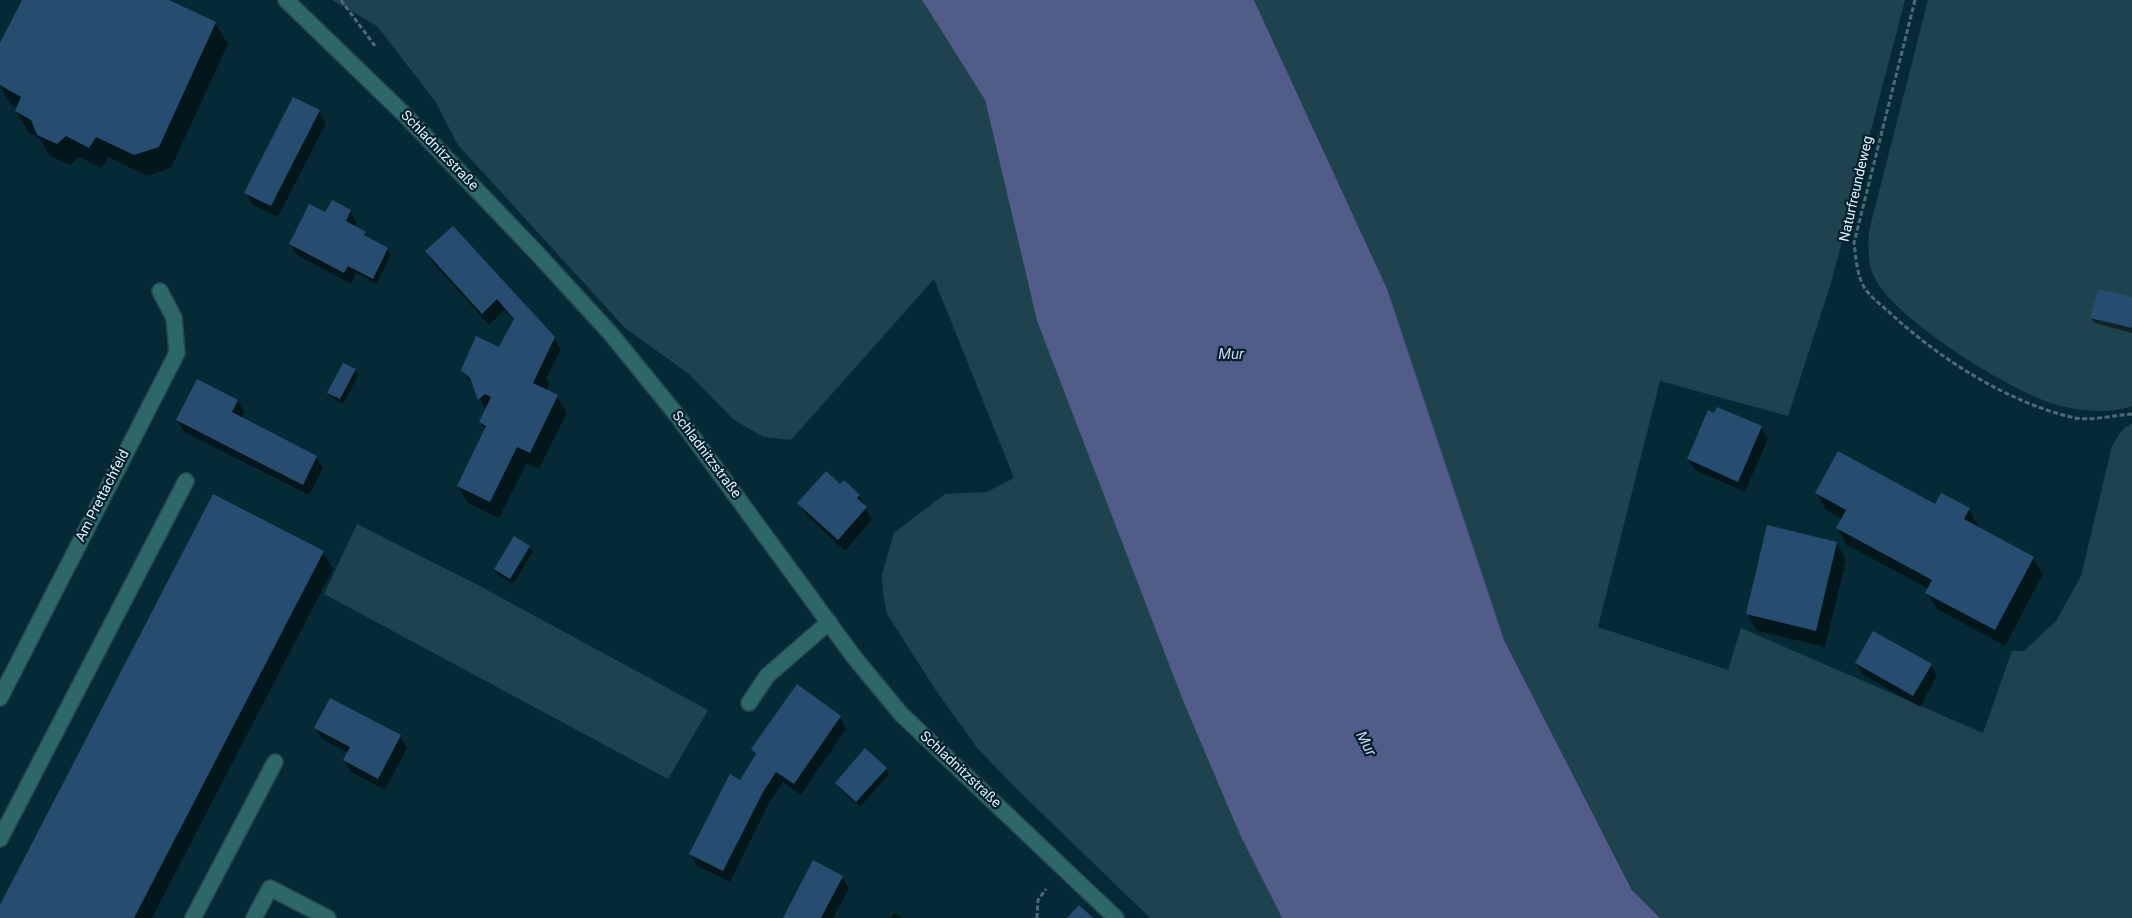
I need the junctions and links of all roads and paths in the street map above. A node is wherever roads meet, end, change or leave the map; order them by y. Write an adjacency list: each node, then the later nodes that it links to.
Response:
1 (286, 0): 6 (street, Schladnitzstraße)
2 (1915, 0): 4 (path, Naturfreundeweg)
3 (160, 291): 7 (street, Am Prettachfeld)
4 (2132, 414)
5 (186, 481): 10 (street)
6 (829, 622): 8 (street); 14 (street, Schladnitzstraße)
7 (0, 698)
8 (749, 703)
9 (276, 762): 11 (street)
10 (0, 839)
11 (193, 918)
12 (254, 918): 13 (street)
13 (328, 918)
14 (1116, 918)

